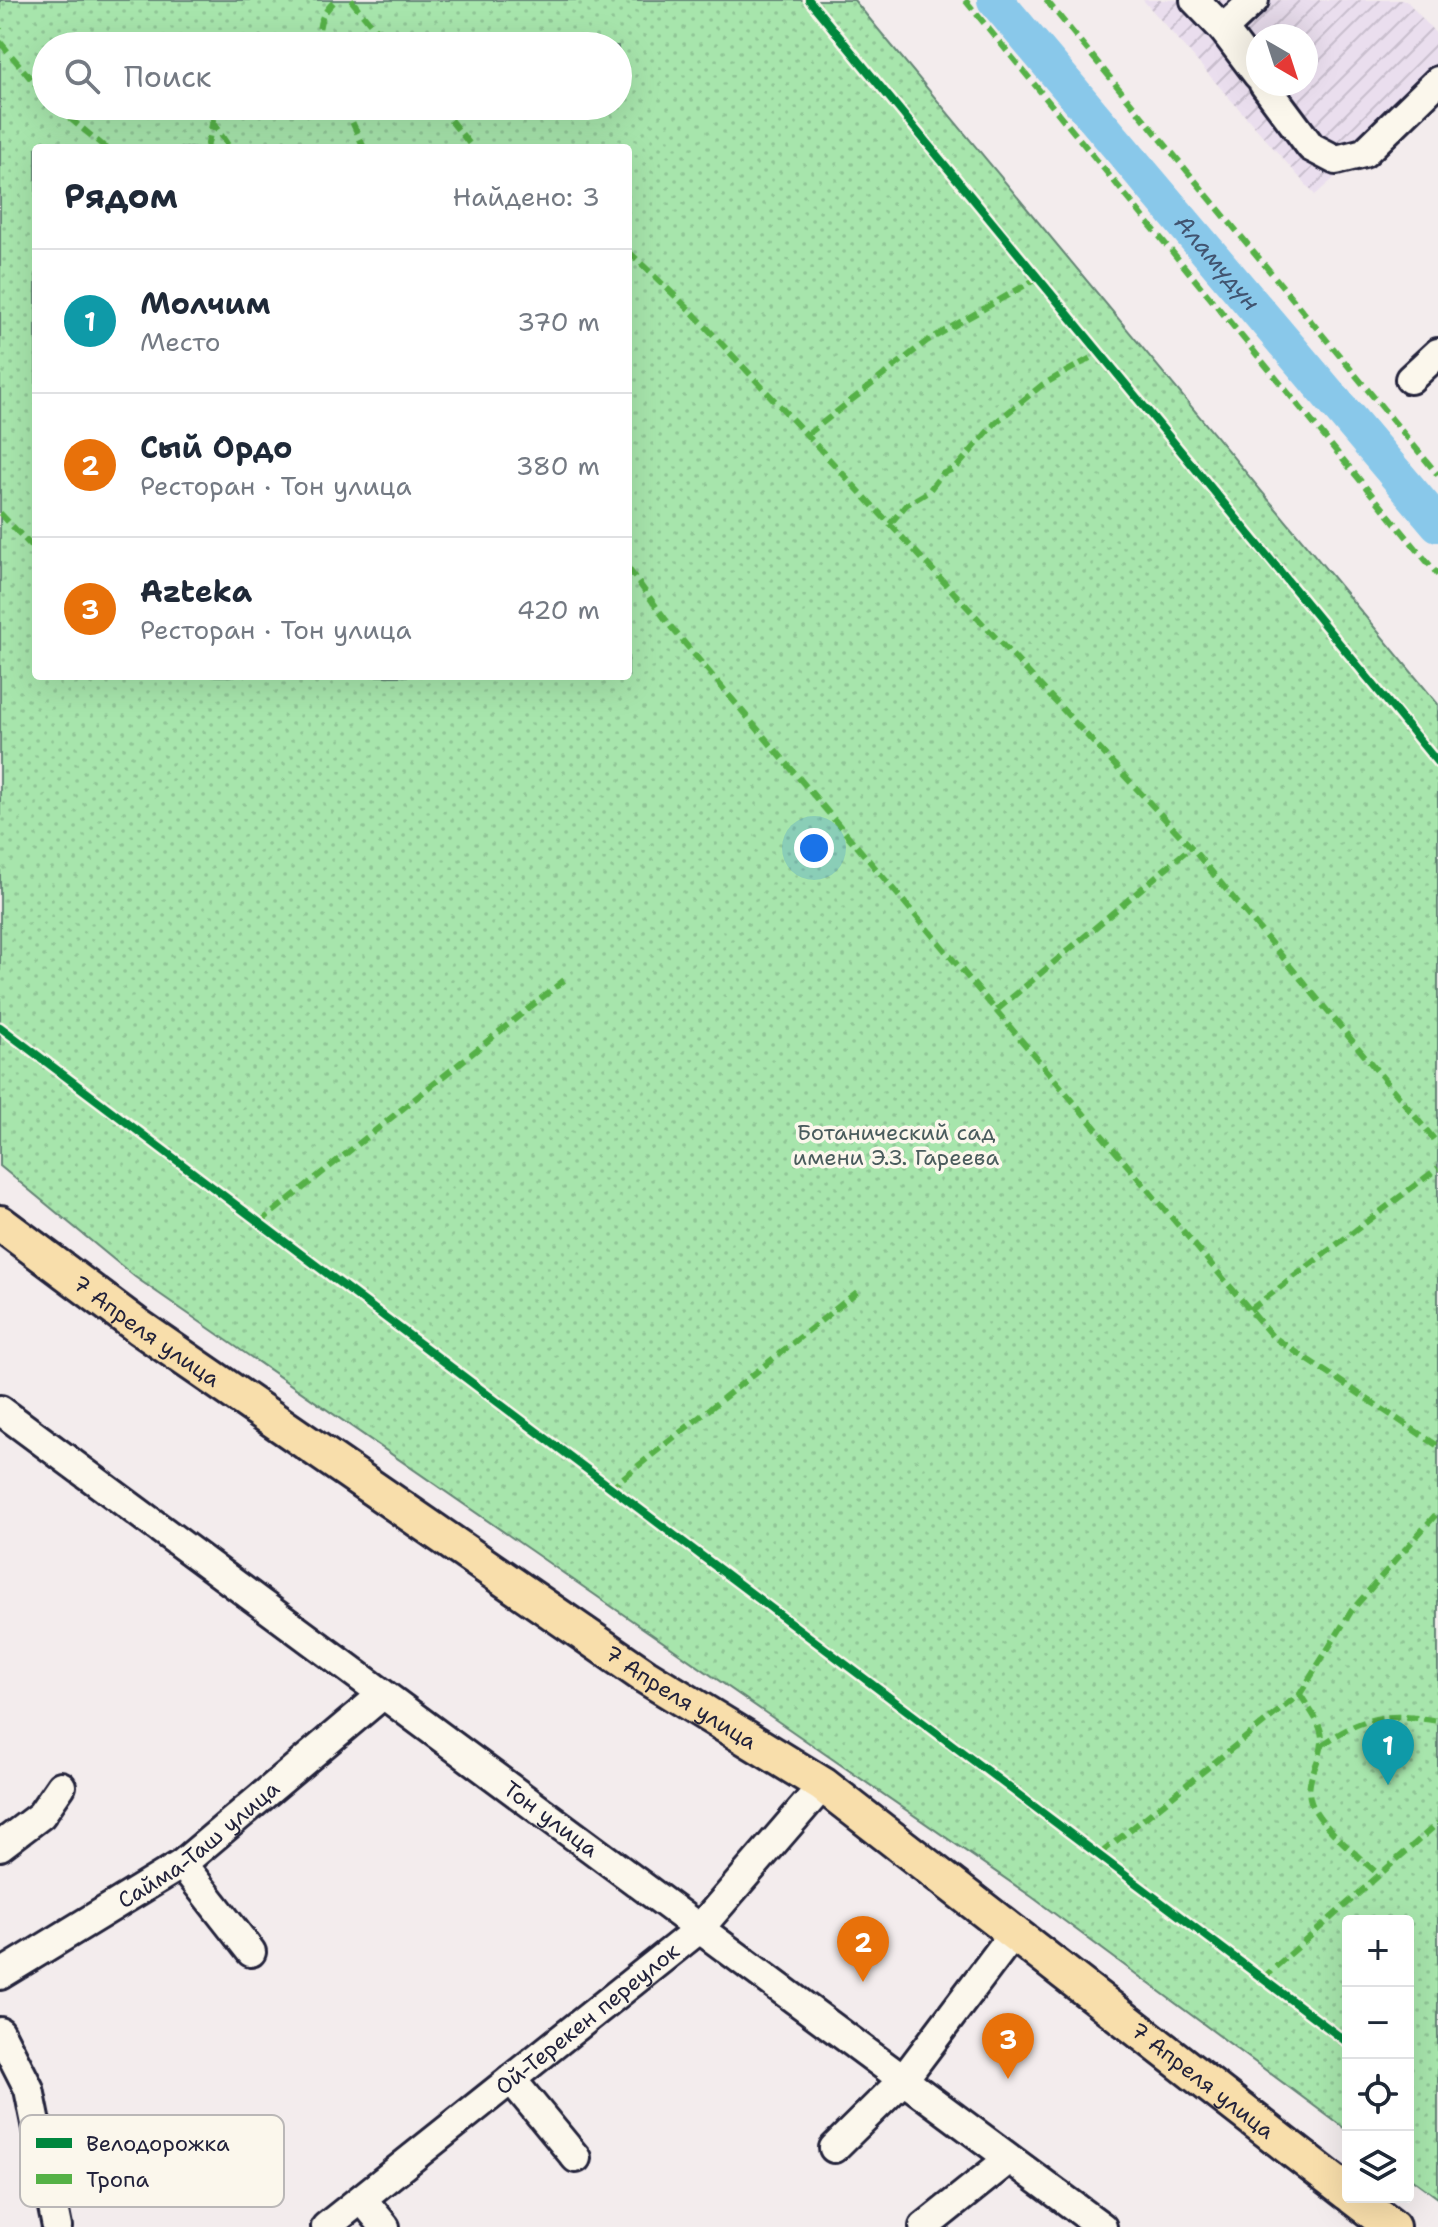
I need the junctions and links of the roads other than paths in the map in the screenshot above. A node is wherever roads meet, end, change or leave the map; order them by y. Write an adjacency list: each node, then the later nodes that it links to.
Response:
1 (1195, 0): 3 (street)
2 (1254, 0): 3 (street)
3 (1223, 29): 4 (street)
4 (1246, 59)
5 (1438, 81): 6 (street)
6 (1273, 96)
7 (1438, 353): 8 (street)
8 (1410, 379)
9 (0, 1223): 12 (main road, 7 Апреля улица)
10 (0, 1410): 11 (street, Тон улица)
11 (382, 1695): 15 (street, Сайма-Таш улица); 16 (street, Тон улица)
12 (823, 1785): 16 (street, Ой-Терекен переулок); 17 (main road, 7 Апреля улица)
13 (61, 1786): 14 (street)
14 (0, 1846)
15 (182, 1864): 18 (street); 19 (street, Сайма-Таш улица)
16 (699, 1929): 21 (street, Ой-Терекен переулок); 22 (street, Тон улица)
17 (1013, 1934): 22 (street); 27 (main road, 7 Апреля улица)
18 (251, 1952)
19 (0, 1975)
20 (0, 2032): 23 (street)
21 (511, 2079): 25 (street); 28 (street, Ой-Терекен переулок)
22 (903, 2080): 24 (street); 26 (street, Тон улица)
23 (34, 2115)
24 (834, 2148)
25 (576, 2158)
26 (1009, 2159): 34 (street); 35 (street, Тон улица)
27 (1342, 2188)
28 (362, 2199): 32 (street, Ой-Терекен переулок); 33 (street)
29 (1361, 2203): 36 (main road)
30 (53, 2207): 31 (street)
31 (57, 2227)
32 (326, 2227)
33 (385, 2227)
34 (924, 2227)
35 (1102, 2227)
36 (1392, 2227)

